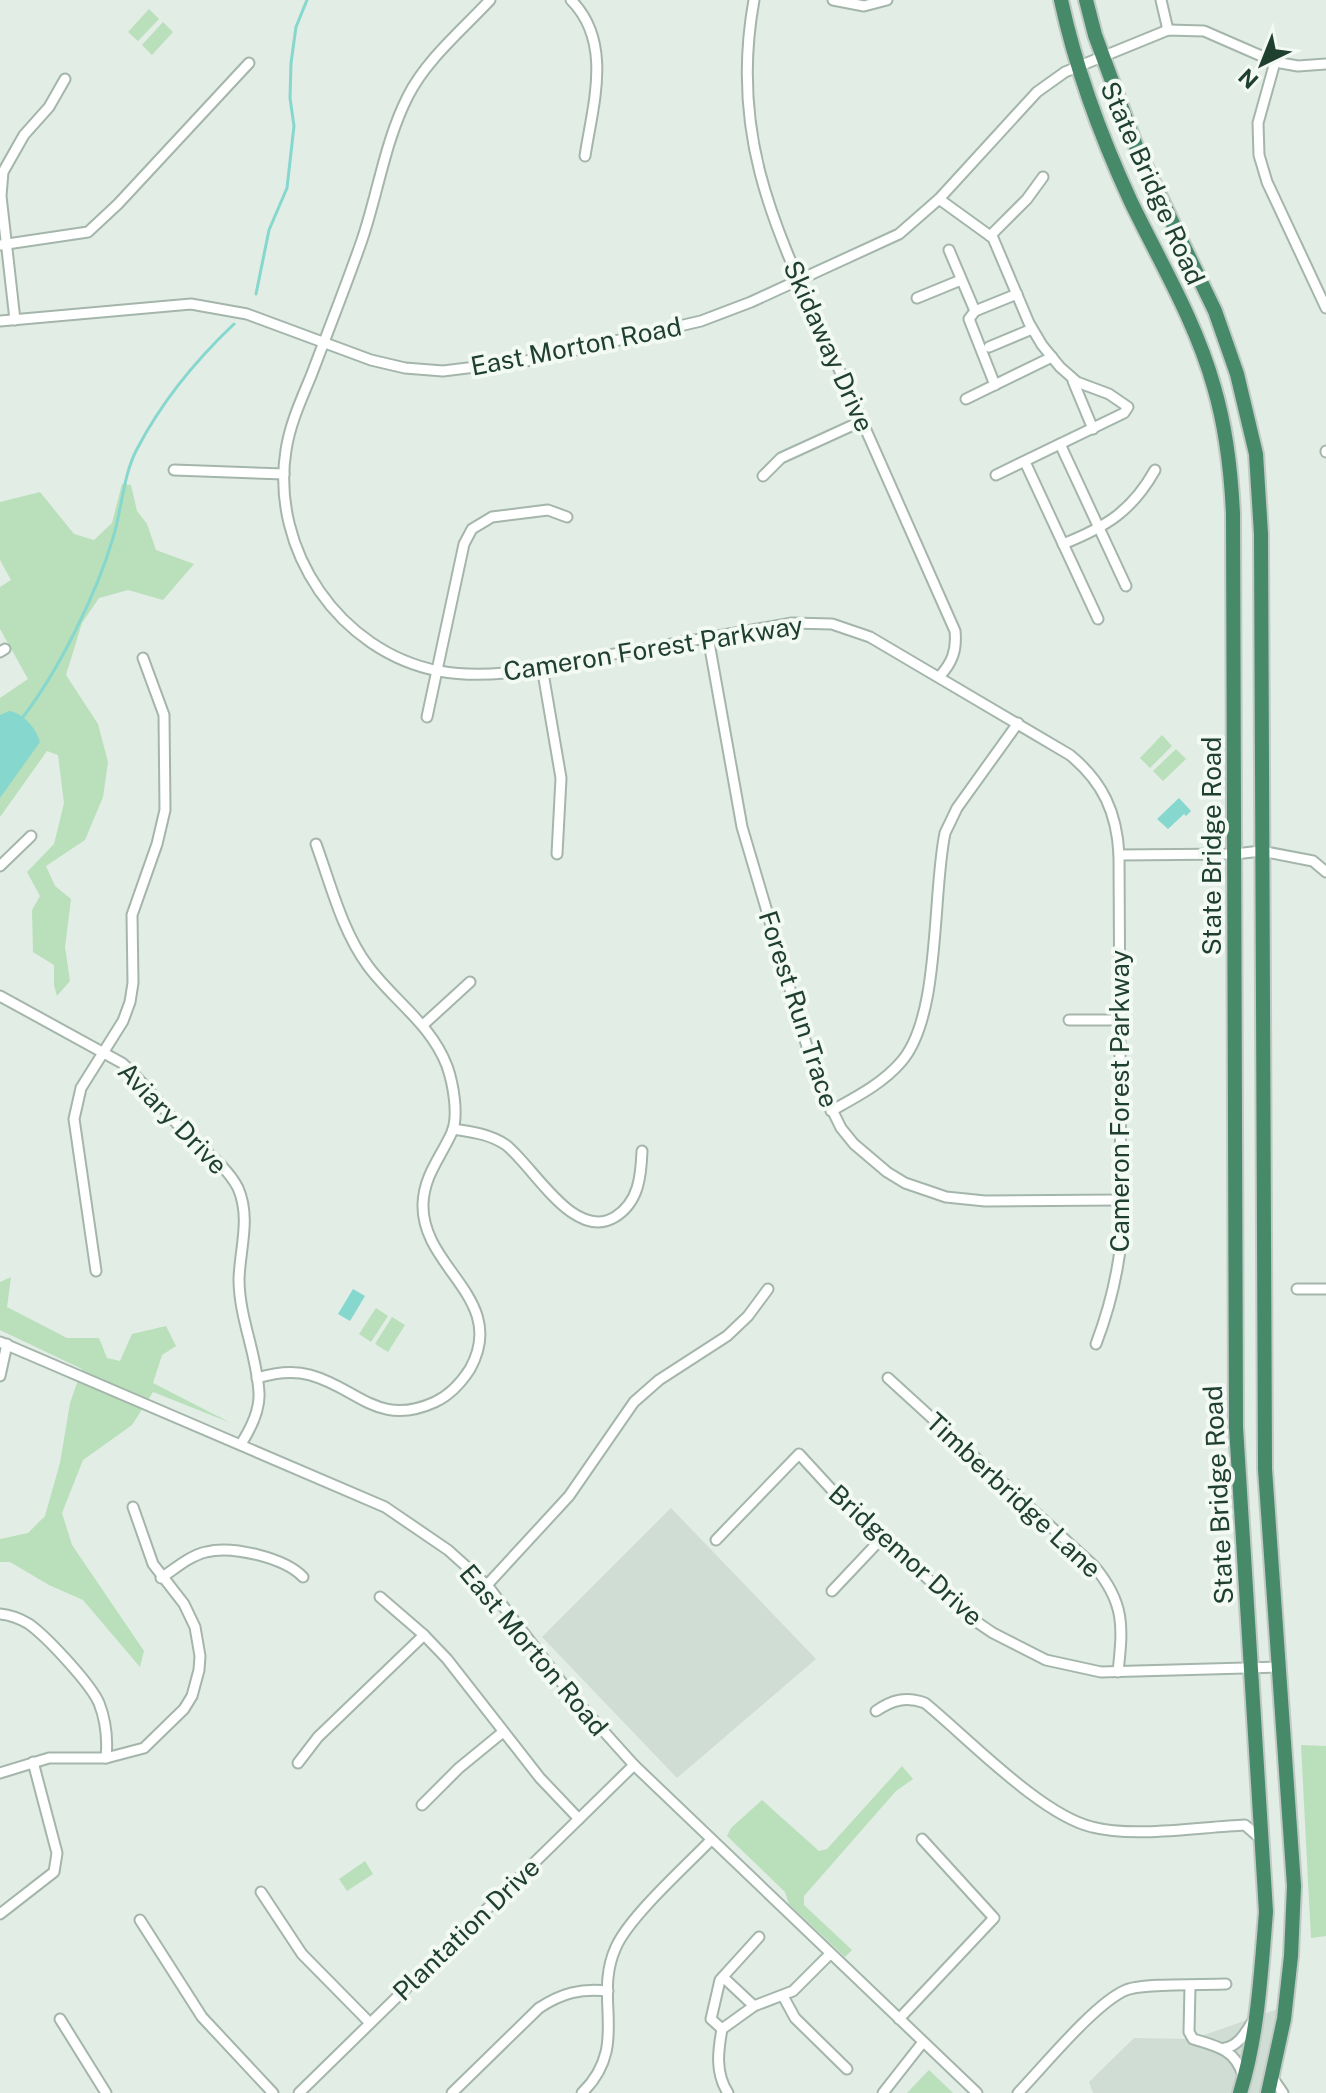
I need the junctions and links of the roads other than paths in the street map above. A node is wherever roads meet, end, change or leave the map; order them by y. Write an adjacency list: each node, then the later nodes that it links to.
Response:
1 (490, 0): 31 (street, Cameron Forest Parkway)
2 (571, 0): 16 (street)
3 (754, 0): 22 (street, Skidaway Drive)
4 (833, 0): 5 (street)
5 (887, 0)
6 (1061, 0): 14 (highway, State Bridge Road)
7 (1086, 0): 10 (highway, State Bridge Road)
8 (1161, 0): 9 (street)
9 (1168, 30): 10 (street, East Morton Road); 11 (street)
10 (1103, 59): 14 (street, East Morton Road); 60 (highway, State Bridge Road)
11 (1275, 62): 13 (street); 26 (street)
12 (249, 63): 20 (street)
13 (1326, 64)
14 (1077, 67): 18 (street, East Morton Road); 62 (highway, State Bridge Road)
15 (65, 79): 20 (street)
16 (585, 156)
17 (1043, 177): 19 (street)
18 (939, 199): 19 (street); 22 (street, East Morton Road)
19 (990, 236): 24 (street)
20 (3, 245): 28 (street)
21 (949, 250): 23 (street)
22 (799, 279): 31 (street, East Morton Road); 37 (street, Skidaway Drive)
23 (961, 280): 25 (street); 27 (street)
24 (1017, 294): 27 (street); 30 (street)
25 (917, 298)
26 (1326, 308)
27 (975, 311): 35 (street)
28 (15, 320): 29 (street, East Morton Road); 31 (street, East Morton Road)
29 (0, 321)
30 (1032, 329): 32 (street); 33 (street)
31 (323, 342): 43 (street, Cameron Forest Parkway)
32 (989, 347)
33 (1052, 357): 34 (street); 35 (street)
34 (1072, 378): 38 (street); 38 (street)
35 (995, 385): 36 (street)
36 (966, 399)
37 (862, 421): 45 (street); 55 (street, Skidaway Drive)
38 (1093, 429): 39 (street)
39 (1060, 444): 40 (street); 47 (street)
40 (1025, 462): 44 (street); 48 (street)
41 (174, 470): 43 (street)
42 (1155, 470): 47 (street)
43 (284, 474): 54 (street, Cameron Forest Parkway)
44 (996, 475)
45 (763, 476)
46 (567, 517): 54 (street)
47 (1100, 530): 48 (street); 49 (street)
48 (1063, 544): 50 (street)
49 (1126, 586)
50 (1098, 619)
51 (708, 637): 53 (street, Cameron Forest Parkway); 55 (street, Cameron Forest Parkway); 72 (street, Forest Run Trace)
52 (143, 658): 71 (street)
53 (542, 667): 54 (street, Cameron Forest Parkway); 61 (street)
54 (437, 671): 56 (street)
55 (939, 677): 57 (street, Cameron Forest Parkway)
56 (427, 717)
57 (1018, 723): 63 (street, Cameron Forest Parkway); 72 (street)
58 (31, 836): 64 (street)
59 (316, 844): 70 (street)
60 (1267, 852): 62 (street); 65 (street); 98 (highway, State Bridge Road)
61 (557, 854)
62 (1235, 854): 63 (street); 99 (highway, State Bridge Road)
63 (1119, 855): 69 (street, Cameron Forest Parkway)
64 (0, 866)
65 (1326, 872)
66 (470, 982): 70 (street)
67 (0, 996): 71 (street, Aviary Drive)
68 (1069, 1020): 69 (street)
69 (1120, 1020): 76 (street, Cameron Forest Parkway)
70 (423, 1025): 73 (street)
71 (104, 1051): 78 (street); 85 (street, Aviary Drive)
72 (831, 1111): 75 (street, Forest Run Trace)
73 (453, 1129): 74 (street); 85 (street)
74 (642, 1151)
75 (967, 1200): 76 (street, Forest Run Trace); 77 (street)
76 (1121, 1200): 83 (street, Cameron Forest Parkway)
77 (967, 1212)
78 (96, 1271)
79 (768, 1289): 93 (street)
80 (1297, 1289): 81 (street)
81 (1326, 1289)
82 (3, 1343): 84 (street); 87 (street, East Morton Road)
83 (1096, 1344)
84 (0, 1376)
85 (257, 1378): 87 (street, Aviary Drive)
86 (888, 1378): 100 (street, Timberbridge Lane)
87 (241, 1444): 93 (street, East Morton Road)
88 (133, 1507): 92 (street)
89 (883, 1537): 90 (street, Bridgemor Drive); 94 (street); 100 (street, Bridgemor Drive)
90 (716, 1540)
91 (303, 1577): 92 (street)
92 (161, 1578): 104 (street)
93 (487, 1585): 107 (street, East Morton Road)
94 (832, 1591)
95 (380, 1597): 97 (street)
96 (0, 1614): 104 (street)
97 (424, 1635): 103 (street); 106 (street)
98 (1279, 1667): 99 (street, Bridgemor Drive); 134 (highway, State Bridge Road)
99 (1250, 1669): 100 (street, Bridgemor Drive); 102 (highway, State Bridge Road)
100 (1118, 1672)
101 (876, 1711): 111 (street)
102 (1254, 1723): 111 (highway, State Bridge Road); 114 (highway, State Bridge Road)
103 (503, 1732): 109 (street); 110 (street)
104 (106, 1758): 105 (street)
105 (33, 1762): 108 (street); 116 (street)
106 (298, 1763)
107 (634, 1765): 110 (street, Plantation Drive); 113 (street, East Morton Road)
108 (0, 1773)
109 (422, 1805)
110 (579, 1819): 129 (street, Plantation Drive)
111 (1248, 1820): 114 (street)
112 (922, 1839): 128 (street)
113 (711, 1840): 119 (street, East Morton Road); 123 (street)
114 (1263, 1841): 126 (highway, State Bridge Road)
115 (261, 1892): 129 (street)
116 (0, 1914)
117 (140, 1920): 137 (street)
118 (759, 1937): 120 (street)
119 (830, 1954): 124 (street); 128 (street, East Morton Road)
120 (723, 1977): 125 (street); 130 (street)
121 (1226, 1984): 122 (street)
122 (1190, 1986): 132 (street); 144 (street)
123 (608, 1991): 139 (street); 140 (street)
124 (783, 1996): 125 (street); 133 (street)
125 (754, 2006): 130 (street)
126 (1256, 2016): 132 (street); 135 (highway, State Bridge Road)
127 (60, 2019): 136 (street)
128 (899, 2019): 131 (street, East Morton Road)
129 (370, 2023): 138 (street, Plantation Drive)
130 (722, 2029): 141 (street)
131 (923, 2042): 142 (street); 143 (street, East Morton Road)
132 (1225, 2048): 135 (street)
133 (847, 2069)
134 (1272, 2077): 145 (highway, State Bridge Road); 146 (street)
135 (1242, 2086)
136 (106, 2093)
137 (273, 2093)
138 (299, 2093)
139 (452, 2093)
140 (582, 2093)
141 (728, 2093)
142 (883, 2093)
143 (977, 2093)
144 (1018, 2093)
145 (1268, 2093)
146 (1283, 2093)

